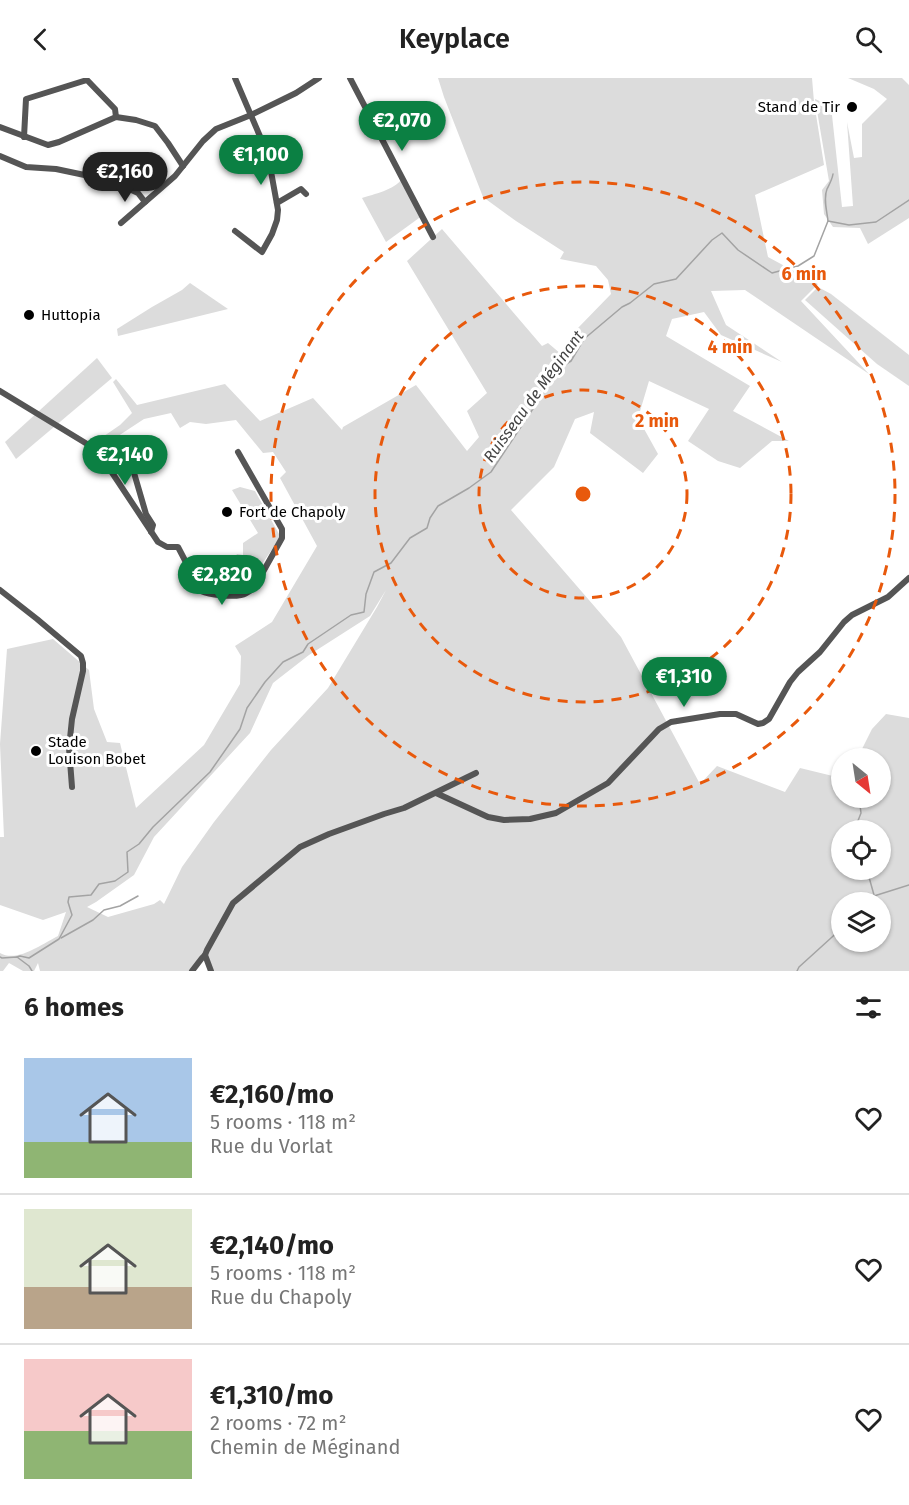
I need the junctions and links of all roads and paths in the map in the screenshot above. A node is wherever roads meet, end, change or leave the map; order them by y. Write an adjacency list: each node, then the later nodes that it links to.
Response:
1 (235, 78): 4 (street)
2 (319, 78): 4 (street)
3 (350, 78): 15 (street)
4 (251, 115): 9 (street); 12 (street)
5 (116, 117): 7 (street); 7 (street); 9 (street)
6 (0, 129): 7 (street)
7 (24, 136)
8 (0, 156): 11 (street)
9 (183, 166): 11 (street)
10 (306, 194): 12 (street)
11 (144, 202): 13 (street)
12 (277, 203): 14 (street)
13 (121, 223)
14 (235, 231)
15 (433, 237)
16 (0, 391): 17 (street)
17 (97, 450): 19 (street); 19 (street)
18 (238, 452): 19 (street)
19 (152, 532)
20 (909, 578): 24 (street)
21 (0, 591): 23 (street)
22 (476, 773): 24 (street)
23 (72, 787)
24 (436, 793): 25 (street)
25 (205, 956): 26 (street); 27 (street)
26 (192, 971)
27 (211, 971)

